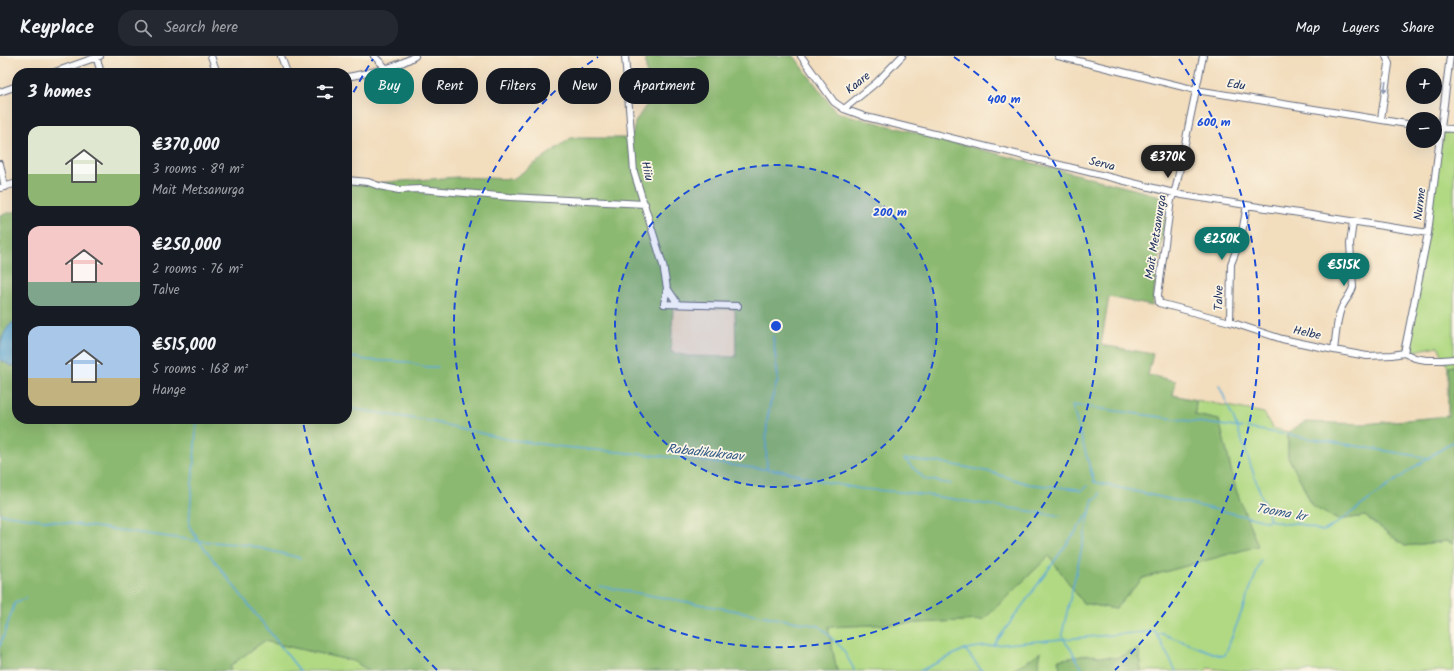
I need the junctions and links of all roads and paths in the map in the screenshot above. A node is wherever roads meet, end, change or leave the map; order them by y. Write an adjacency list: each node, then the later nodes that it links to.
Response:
1 (97, 56): 13 (street); 14 (street)
2 (211, 56): 15 (street)
3 (281, 56): 16 (street)
4 (374, 56): 17 (street)
5 (415, 56): 18 (street)
6 (625, 56): 36 (street, Hiiu)
7 (801, 56): 24 (street, Serva)
8 (902, 56): 24 (street, Kaare)
9 (1058, 56): 22 (street, Edu)
10 (1203, 56): 22 (street, Mait Metsanurga)
11 (1386, 56): 26 (street, one-way to 26)
12 (1450, 56): 25 (street, Nurme)
13 (65, 68)
14 (100, 68)
15 (215, 68)
16 (285, 68)
17 (385, 68)
18 (389, 68)
19 (364, 74): 20 (street)
20 (352, 76)
21 (12, 88): 23 (street)
22 (1196, 90): 26 (street, Edu); 35 (street, Mait Metsanurga)
23 (0, 92)
24 (844, 109): 35 (street, Serva)
25 (1441, 112)
26 (1381, 119): 27 (street, Edu)
27 (1406, 124)
28 (1442, 128): 29 (street)
29 (1454, 129)
30 (1436, 148): 39 (street, Nurme)
31 (0, 164): 34 (street)
32 (352, 180): 36 (street)
33 (12, 185): 34 (street)
34 (2, 188)
35 (1174, 193): 37 (street, Serva); 41 (street, Mait Metsanurga)
36 (645, 204): 40 (street, Hiiu)
37 (1247, 205): 38 (street, Serva); 44 (street, Talve)
38 (1353, 222): 39 (street, Serva); 45 (street)
39 (1428, 233): 46 (street, Nurme)
40 (667, 288): 42 (street, Hiiu); 42 (street, Hiiu)
41 (1159, 303): 44 (street, Helbe)
42 (678, 304): 43 (street, Hiiu)
43 (738, 306)
44 (1230, 322): 45 (street, Helbe)
45 (1334, 350): 46 (street, Helbe)
46 (1404, 353): 47 (street, Helbe)
47 (1454, 359)

